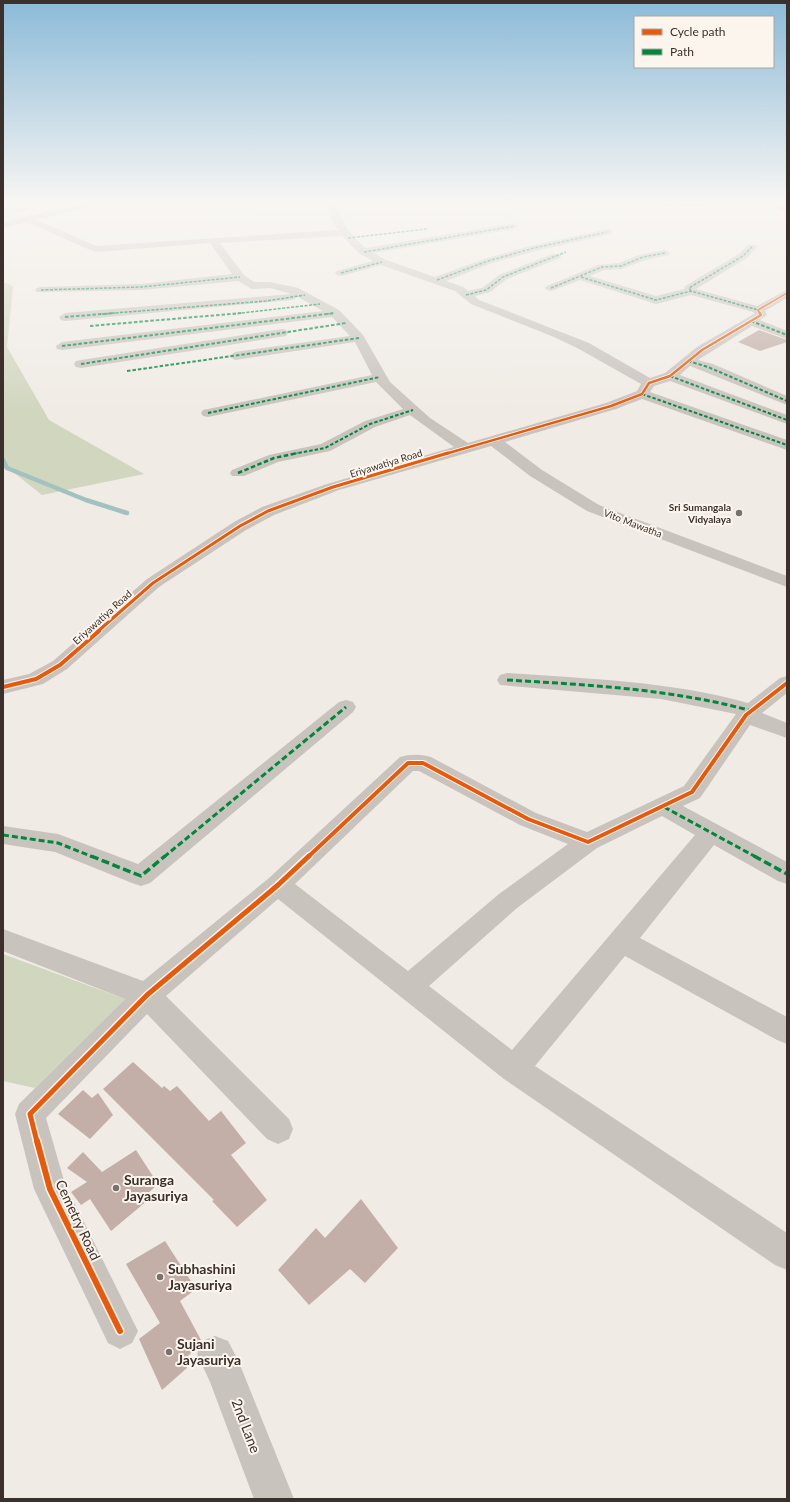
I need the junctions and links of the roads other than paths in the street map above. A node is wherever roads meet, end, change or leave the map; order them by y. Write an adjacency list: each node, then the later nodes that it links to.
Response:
1 (237, 273): 7 (street)
2 (416, 273): 9 (street)
3 (456, 273): 9 (street)
4 (511, 273): 15 (street)
5 (589, 273): 8 (street)
6 (714, 273): 12 (street)
7 (240, 277): 11 (street); 14 (street)
8 (581, 277): 10 (street); 12 (street)
9 (437, 280): 15 (street)
10 (551, 288)
11 (41, 290)
12 (691, 292): 18 (street)
13 (787, 293): 18 (street, Eriyawatiya Road)
14 (305, 295): 16 (street); 19 (street)
15 (466, 295): 30 (street)
16 (320, 304): 17 (street); 21 (street)
17 (335, 312): 20 (street); 24 (street)
18 (755, 316): 22 (street); 25 (street, Eriyawatiya Road)
19 (65, 317)
20 (346, 324): 23 (street); 26 (street)
21 (90, 326)
22 (787, 335)
23 (359, 338): 27 (street); 29 (street)
24 (62, 346)
25 (688, 361): 28 (street, Eriyawatiya Road); 31 (street)
26 (81, 364)
27 (127, 372)
28 (670, 376): 30 (street, Eriyawatiya Road); 34 (street)
29 (380, 377): 32 (street); 33 (street)
30 (646, 388): 35 (street, Eriyawatiya Road); 36 (street)
31 (787, 400)
32 (413, 410): 37 (street); 38 (street)
33 (208, 413)
34 (787, 420)
35 (493, 440): 37 (street, Eriyawatiya Road); 39 (street, Vito Mawatha)
36 (787, 446)
37 (464, 448): 42 (street, Eriyawatiya Road)
38 (238, 473)
39 (787, 582)
40 (507, 680): 44 (street)
41 (787, 683): 44 (street)
42 (3, 687)
43 (346, 707): 48 (street)
44 (749, 713): 45 (street); 46 (street)
45 (787, 731)
46 (664, 807): 47 (street); 49 (street)
47 (710, 833): 50 (street); 53 (street)
48 (3, 835)
49 (588, 842): 51 (street); 54 (street)
50 (787, 874)
51 (278, 885): 54 (street); 55 (street)
52 (3, 940): 55 (street)
53 (622, 941): 56 (street); 57 (street)
54 (409, 987): 57 (street)
55 (148, 995): 58 (street); 60 (street, Cemetry Road)
56 (787, 1031)
57 (514, 1069): 59 (street)
58 (278, 1129)
59 (787, 1253)
60 (120, 1331)
61 (215, 1354): 62 (street, 2nd Lane)
62 (274, 1499)

